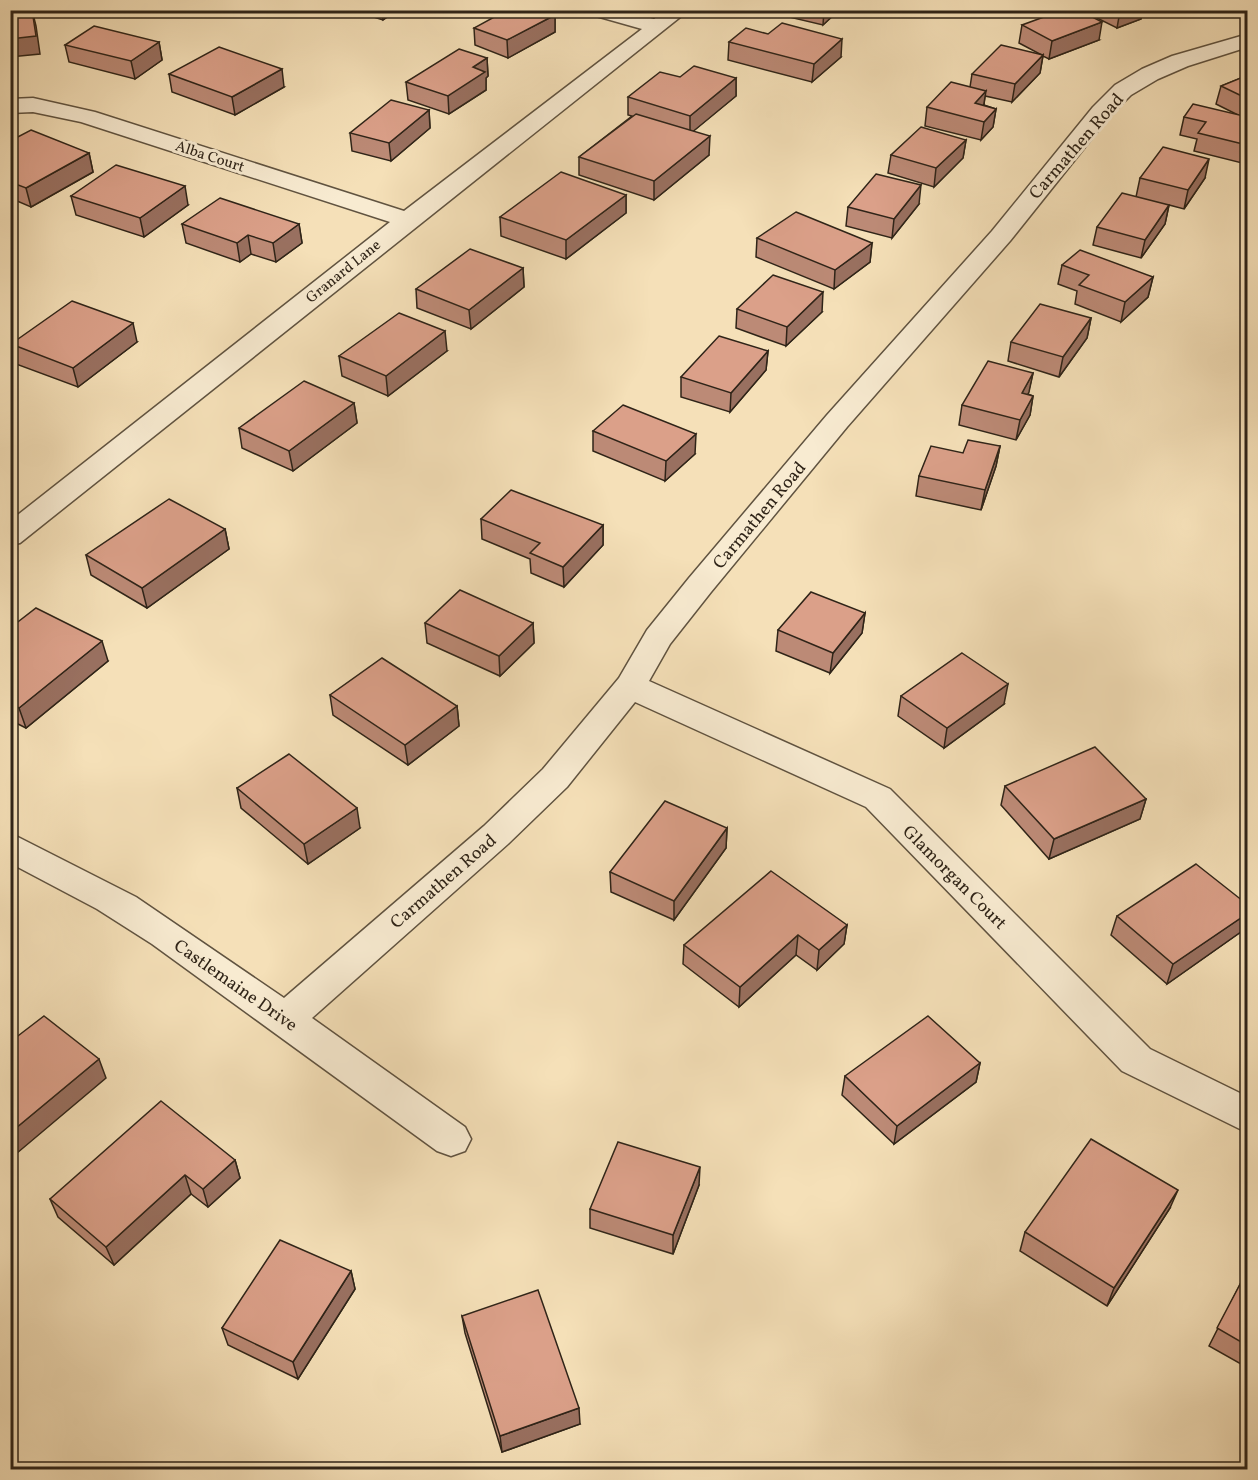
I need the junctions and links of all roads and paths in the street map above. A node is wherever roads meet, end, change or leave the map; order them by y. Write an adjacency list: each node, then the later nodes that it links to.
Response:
1 (596, 10): 3 (street)
2 (679, 10): 3 (street, Granard Lane)
3 (658, 27): 6 (street, Granard Lane)
4 (1248, 40): 8 (street, Carmathen Road)
5 (10, 106): 6 (street, Alba Court)
6 (408, 220): 7 (street, Granard Lane)
7 (10, 537)
8 (630, 686): 10 (street, Carmathen Road); 11 (street, Glamorgan Court)
9 (10, 846): 10 (street, Castlemaine Drive)
10 (287, 1018): 12 (street, Castlemaine Drive)
11 (1248, 1116)
12 (451, 1138)

